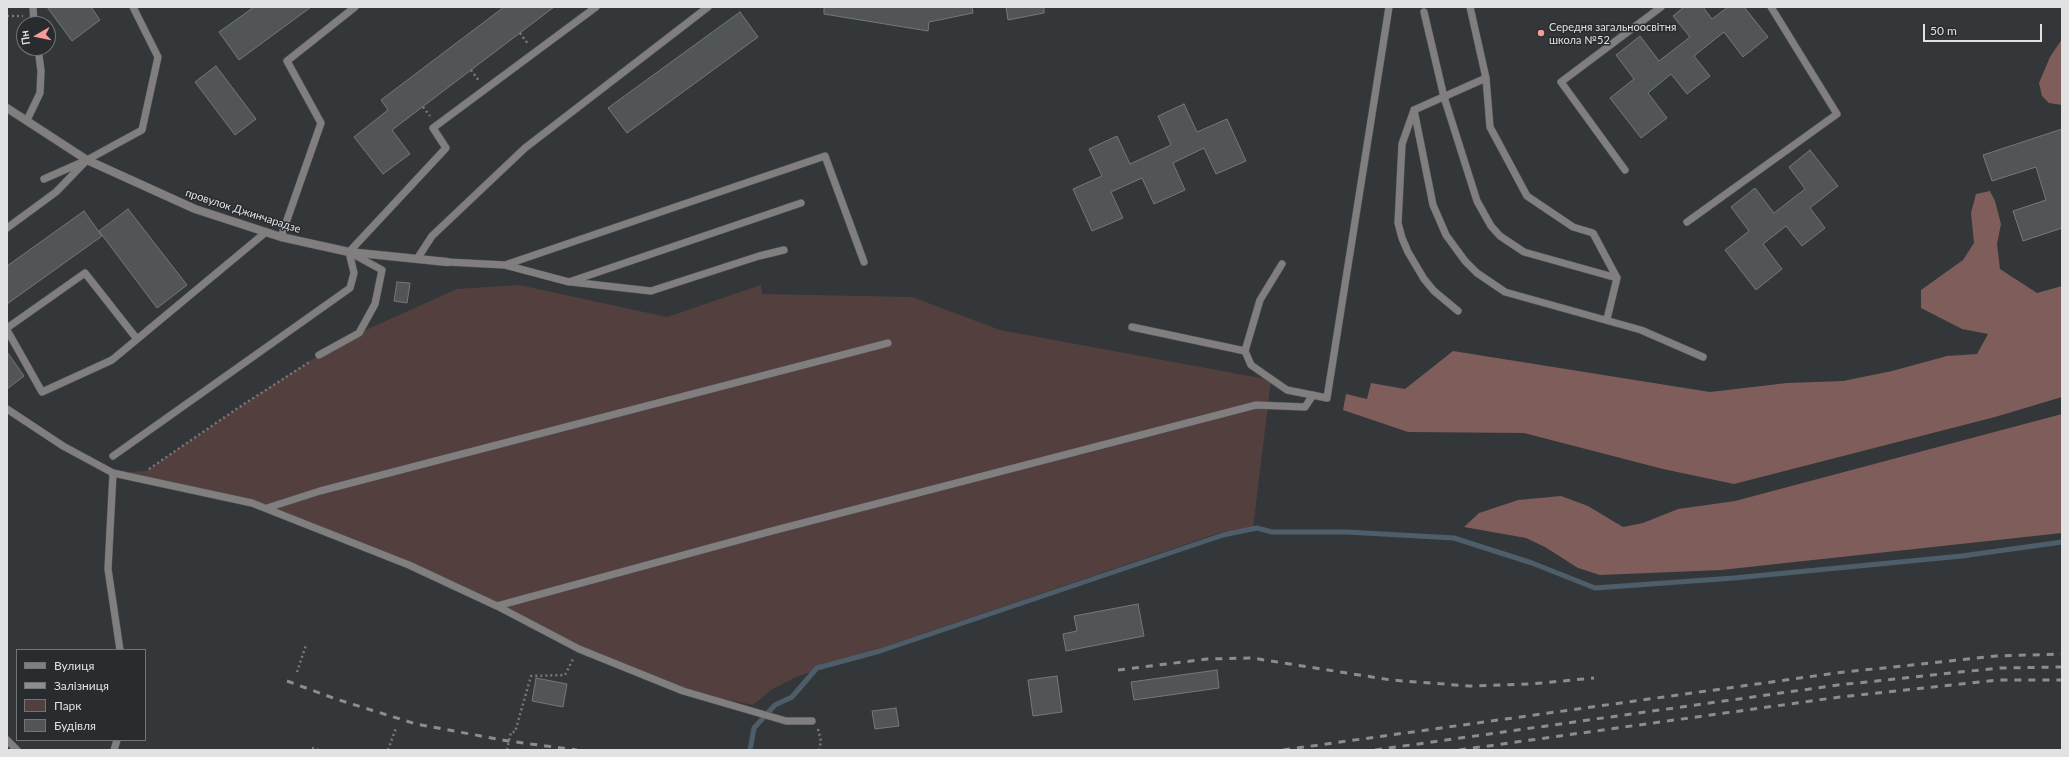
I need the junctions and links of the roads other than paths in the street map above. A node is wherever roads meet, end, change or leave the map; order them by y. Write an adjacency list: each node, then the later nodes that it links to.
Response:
1 (133, 7): 16 (lane)
2 (355, 7): 23 (lane)
3 (596, 7): 25 (lane)
4 (708, 7): 26 (lane)
5 (1389, 7): 42 (lane)
6 (1470, 7): 11 (lane)
7 (1661, 7): 17 (lane)
8 (1771, 7): 20 (lane)
9 (1424, 12): 12 (lane)
10 (39, 56): 15 (lane)
11 (1486, 78): 12 (lane); 31 (lane)
12 (1444, 97): 14 (lane); 31 (lane)
13 (7, 108): 15 (street, провулок Джинчарадзе)
14 (1414, 110): 33 (lane); 34 (lane)
15 (27, 120): 16 (street, провулок Джинчарадзе)
16 (87, 160): 18 (lane); 21 (lane); 22 (street, провулок Джинчарадзе)
17 (1625, 170)
18 (44, 179)
19 (801, 203): 32 (lane)
20 (1687, 222)
21 (7, 228)
22 (266, 232): 23 (street, провулок Джинчарадзе); 37 (lane)
23 (281, 237): 25 (street, провулок Джинчарадзе)
24 (784, 250): 32 (lane)
25 (349, 252): 26 (street, провулок Джинчарадзе); 40 (lane); 44 (lane)
26 (417, 259): 27 (street, провулок Джинчарадзе)
27 (447, 262): 30 (lane)
28 (864, 262): 30 (lane)
29 (1282, 264): 39 (lane)
30 (505, 265): 32 (lane)
31 (1617, 278): 34 (lane)
32 (569, 282)
33 (1458, 311)
34 (1607, 319): 41 (lane)
35 (1132, 327): 39 (lane)
36 (7, 329): 37 (lane); 37 (lane)
37 (137, 339)
38 (888, 344): 46 (lane)
39 (1245, 351): 42 (lane)
40 (319, 355)
41 (1703, 357)
42 (1313, 395): 47 (lane)
43 (7, 409): 45 (lane)
44 (113, 456)
45 (113, 474): 46 (lane); 48 (lane)
46 (267, 508): 47 (lane)
47 (497, 606): 49 (lane)
48 (120, 649)
49 (812, 721)
50 (7, 740): 51 (lane)
51 (17, 750)

